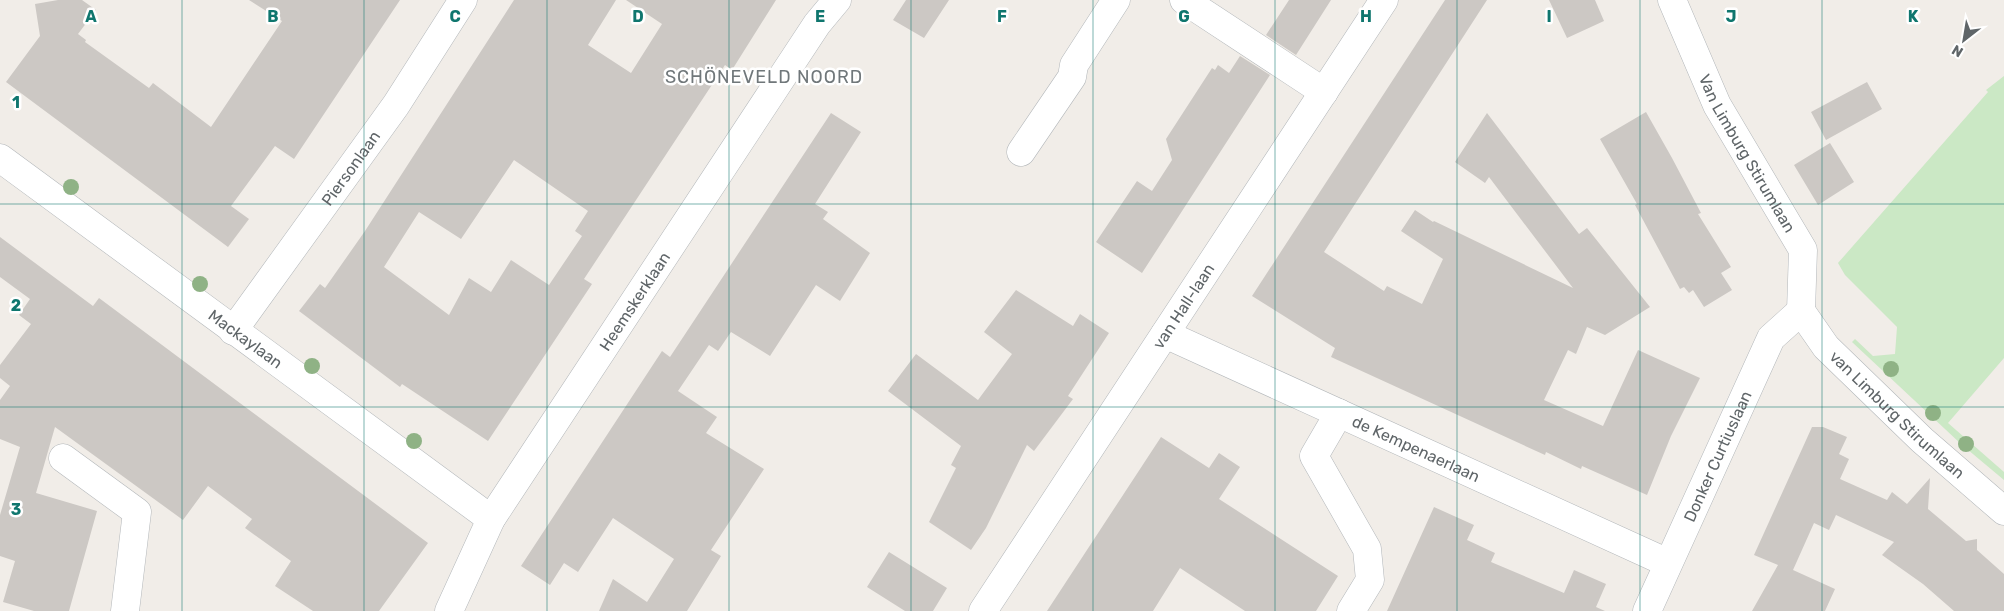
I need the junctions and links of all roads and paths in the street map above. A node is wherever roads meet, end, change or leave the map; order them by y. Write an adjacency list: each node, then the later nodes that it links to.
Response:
1 (463, 0): 11 (street, Piersonlaan)
2 (837, 0): 16 (street, Heemskerklaan)
3 (1116, 0): 8 (street)
4 (1184, 0): 7 (street)
5 (1384, 0): 7 (street, van Hall-laan)
6 (1672, 0): 10 (street, Van Limburg Stirumlaan)
7 (1324, 92): 12 (street, van Hall-laan)
8 (1021, 152)
9 (0, 158): 11 (street, Mackaylaan)
10 (1801, 311): 15 (street, van Limburg Stirumlaan); 17 (street, Donker Curtiuslaan)
11 (232, 331): 16 (street, Mackaylaan)
12 (1165, 334): 13 (street, de Kempenaerlaan); 20 (street, van Hall-laan)
13 (1339, 413): 17 (street, de Kempenaerlaan); 21 (street)
14 (63, 458): 18 (street)
15 (2004, 511)
16 (491, 519): 19 (street, Heemskerklaan)
17 (1668, 563): 22 (street, Donker Curtiuslaan)
18 (126, 611)
19 (449, 611)
20 (983, 611)
21 (1351, 611)
22 (1647, 611)

